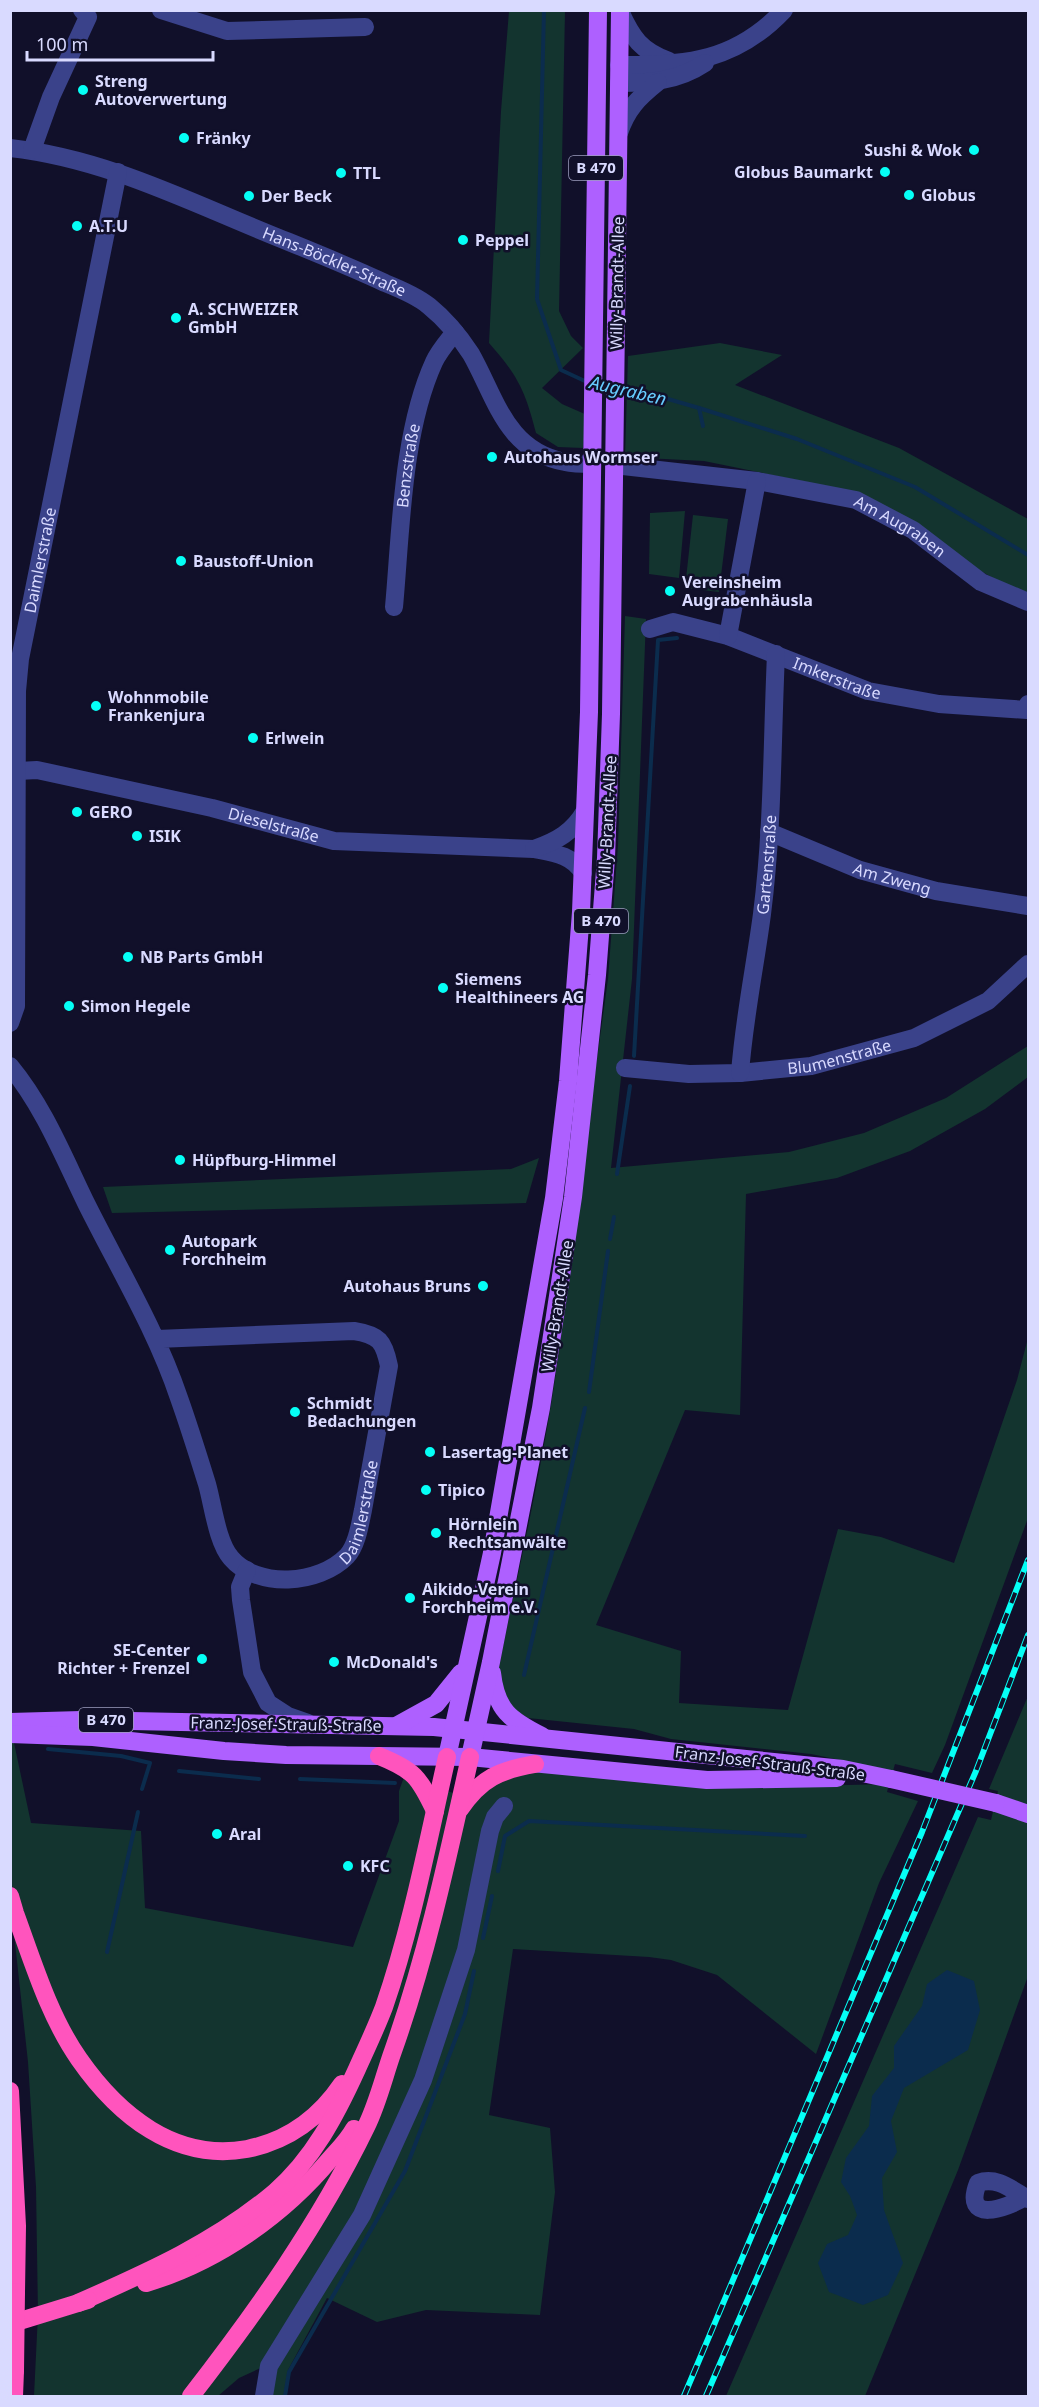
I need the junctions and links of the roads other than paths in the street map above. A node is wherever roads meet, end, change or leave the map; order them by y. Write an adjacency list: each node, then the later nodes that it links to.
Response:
1 (161, 10): 6 (street)
2 (598, 10): 9 (main road, Willy-Brandt-Allee / B 470)
3 (784, 10): 7 (street)
4 (620, 11): 8 (street); 10 (main road, Willy-Brandt-Allee / B 470)
5 (88, 13): 14 (street)
6 (365, 27)
7 (714, 57): 8 (street); 11 (street)
8 (674, 63): 10 (street)
9 (597, 74): 10 (main road); 17 (main road, Willy-Brandt-Allee / B 470)
10 (619, 74): 11 (street); 12 (main road, Willy-Brandt-Allee / B 470)
11 (658, 82): 12 (street)
12 (619, 133): 18 (main road, Willy-Brandt-Allee / B 470)
13 (10, 148): 14 (street, Hans-Böckler-Straße)
14 (32, 150): 15 (street, Hans-Böckler-Straße)
15 (118, 171): 16 (street, Hans-Böckler-Straße); 26 (street, Daimlerstraße)
16 (455, 332): 17 (street, Hans-Böckler-Straße); 21 (street, Benzstraße)
17 (592, 464): 18 (main road); 27 (main road, Willy-Brandt-Allee / B 470)
18 (614, 465): 19 (street, Am Augraben); 40 (main road, Willy-Brandt-Allee / B 470)
19 (757, 481): 20 (street, Am Augraben); 23 (street)
20 (1029, 602)
21 (394, 608)
22 (650, 629): 23 (street, Imkerstraße)
23 (728, 636): 24 (street, Imkerstraße)
24 (776, 654): 25 (street, Imkerstraße); 28 (street, Gartenstraße)
25 (1028, 708)
26 (18, 771): 29 (street, Dieselstraße); 34 (street, Daimlerstraße)
27 (585, 812): 29 (street, Dieselstraße); 30 (main road, Willy-Brandt-Allee / B 470)
28 (769, 832): 31 (street, Am Zweng); 37 (street, Gartenstraße)
29 (534, 849): 30 (street, Dieselstraße)
30 (583, 873): 41 (main road, Willy-Brandt-Allee / B 470)
31 (1025, 906): 32 (street, Am Zweng)
32 (1029, 924)
33 (1029, 964): 37 (street, Blumenstraße)
34 (10, 1023)
35 (10, 1066): 38 (street)
36 (625, 1068): 37 (street, Blumenstraße)
37 (740, 1073)
38 (157, 1340): 39 (street); 39 (street, Daimlerstraße)
39 (247, 1570): 44 (street)
40 (491, 1662): 47 (main road, Willy-Brandt-Allee / B 470); 49 (main road)
41 (467, 1665): 45 (main road); 46 (main road, Willy-Brandt-Allee / B 470)
42 (10, 1722): 43 (main road, Franz-Josef-Strauß-Straße / B 470)
43 (202, 1722): 44 (main road, Franz-Josef-Strauß-Straße / B 470); 50 (main road)
44 (308, 1723): 45 (main road, Franz-Josef-Strauß-Straße / B 470)
45 (396, 1726): 46 (main road, Franz-Josef-Strauß-Straße / B 470)
46 (452, 1729): 47 (main road, Franz-Josef-Strauß-Straße / B 470); 52 (main road, B 470)
47 (475, 1732): 49 (main road, Franz-Josef-Strauß-Straße); 53 (main road, B 470)
48 (10, 1734): 50 (main road, Franz-Josef-Strauß-Straße / B 470)
49 (551, 1740): 55 (main road, Franz-Josef-Strauß-Straße)
50 (171, 1744): 51 (main road, Franz-Josef-Strauß-Straße / B 470)
51 (379, 1756): 52 (main road, Franz-Josef-Strauß-Straße / B 470); 57 (highway)
52 (447, 1756): 53 (main road, Franz-Josef-Strauß-Straße / B 470); 57 (highway)
53 (470, 1757): 54 (main road, Franz-Josef-Strauß-Straße); 58 (highway)
54 (535, 1764): 55 (main road, Franz-Josef-Strauß-Straße); 58 (highway)
55 (884, 1777): 59 (main road, bridge)
56 (504, 1806): 68 (street)
57 (435, 1811): 61 (highway)
58 (457, 1812): 62 (highway)
59 (1029, 1814)
60 (10, 1896): 61 (highway)
61 (368, 2045): 64 (highway)
62 (388, 2067): 64 (highway); 67 (highway)
63 (10, 2091): 66 (highway, bridge)
64 (78, 2303): 65 (highway)
65 (10, 2324)
66 (14, 2397)
67 (191, 2397)
68 (264, 2397)

